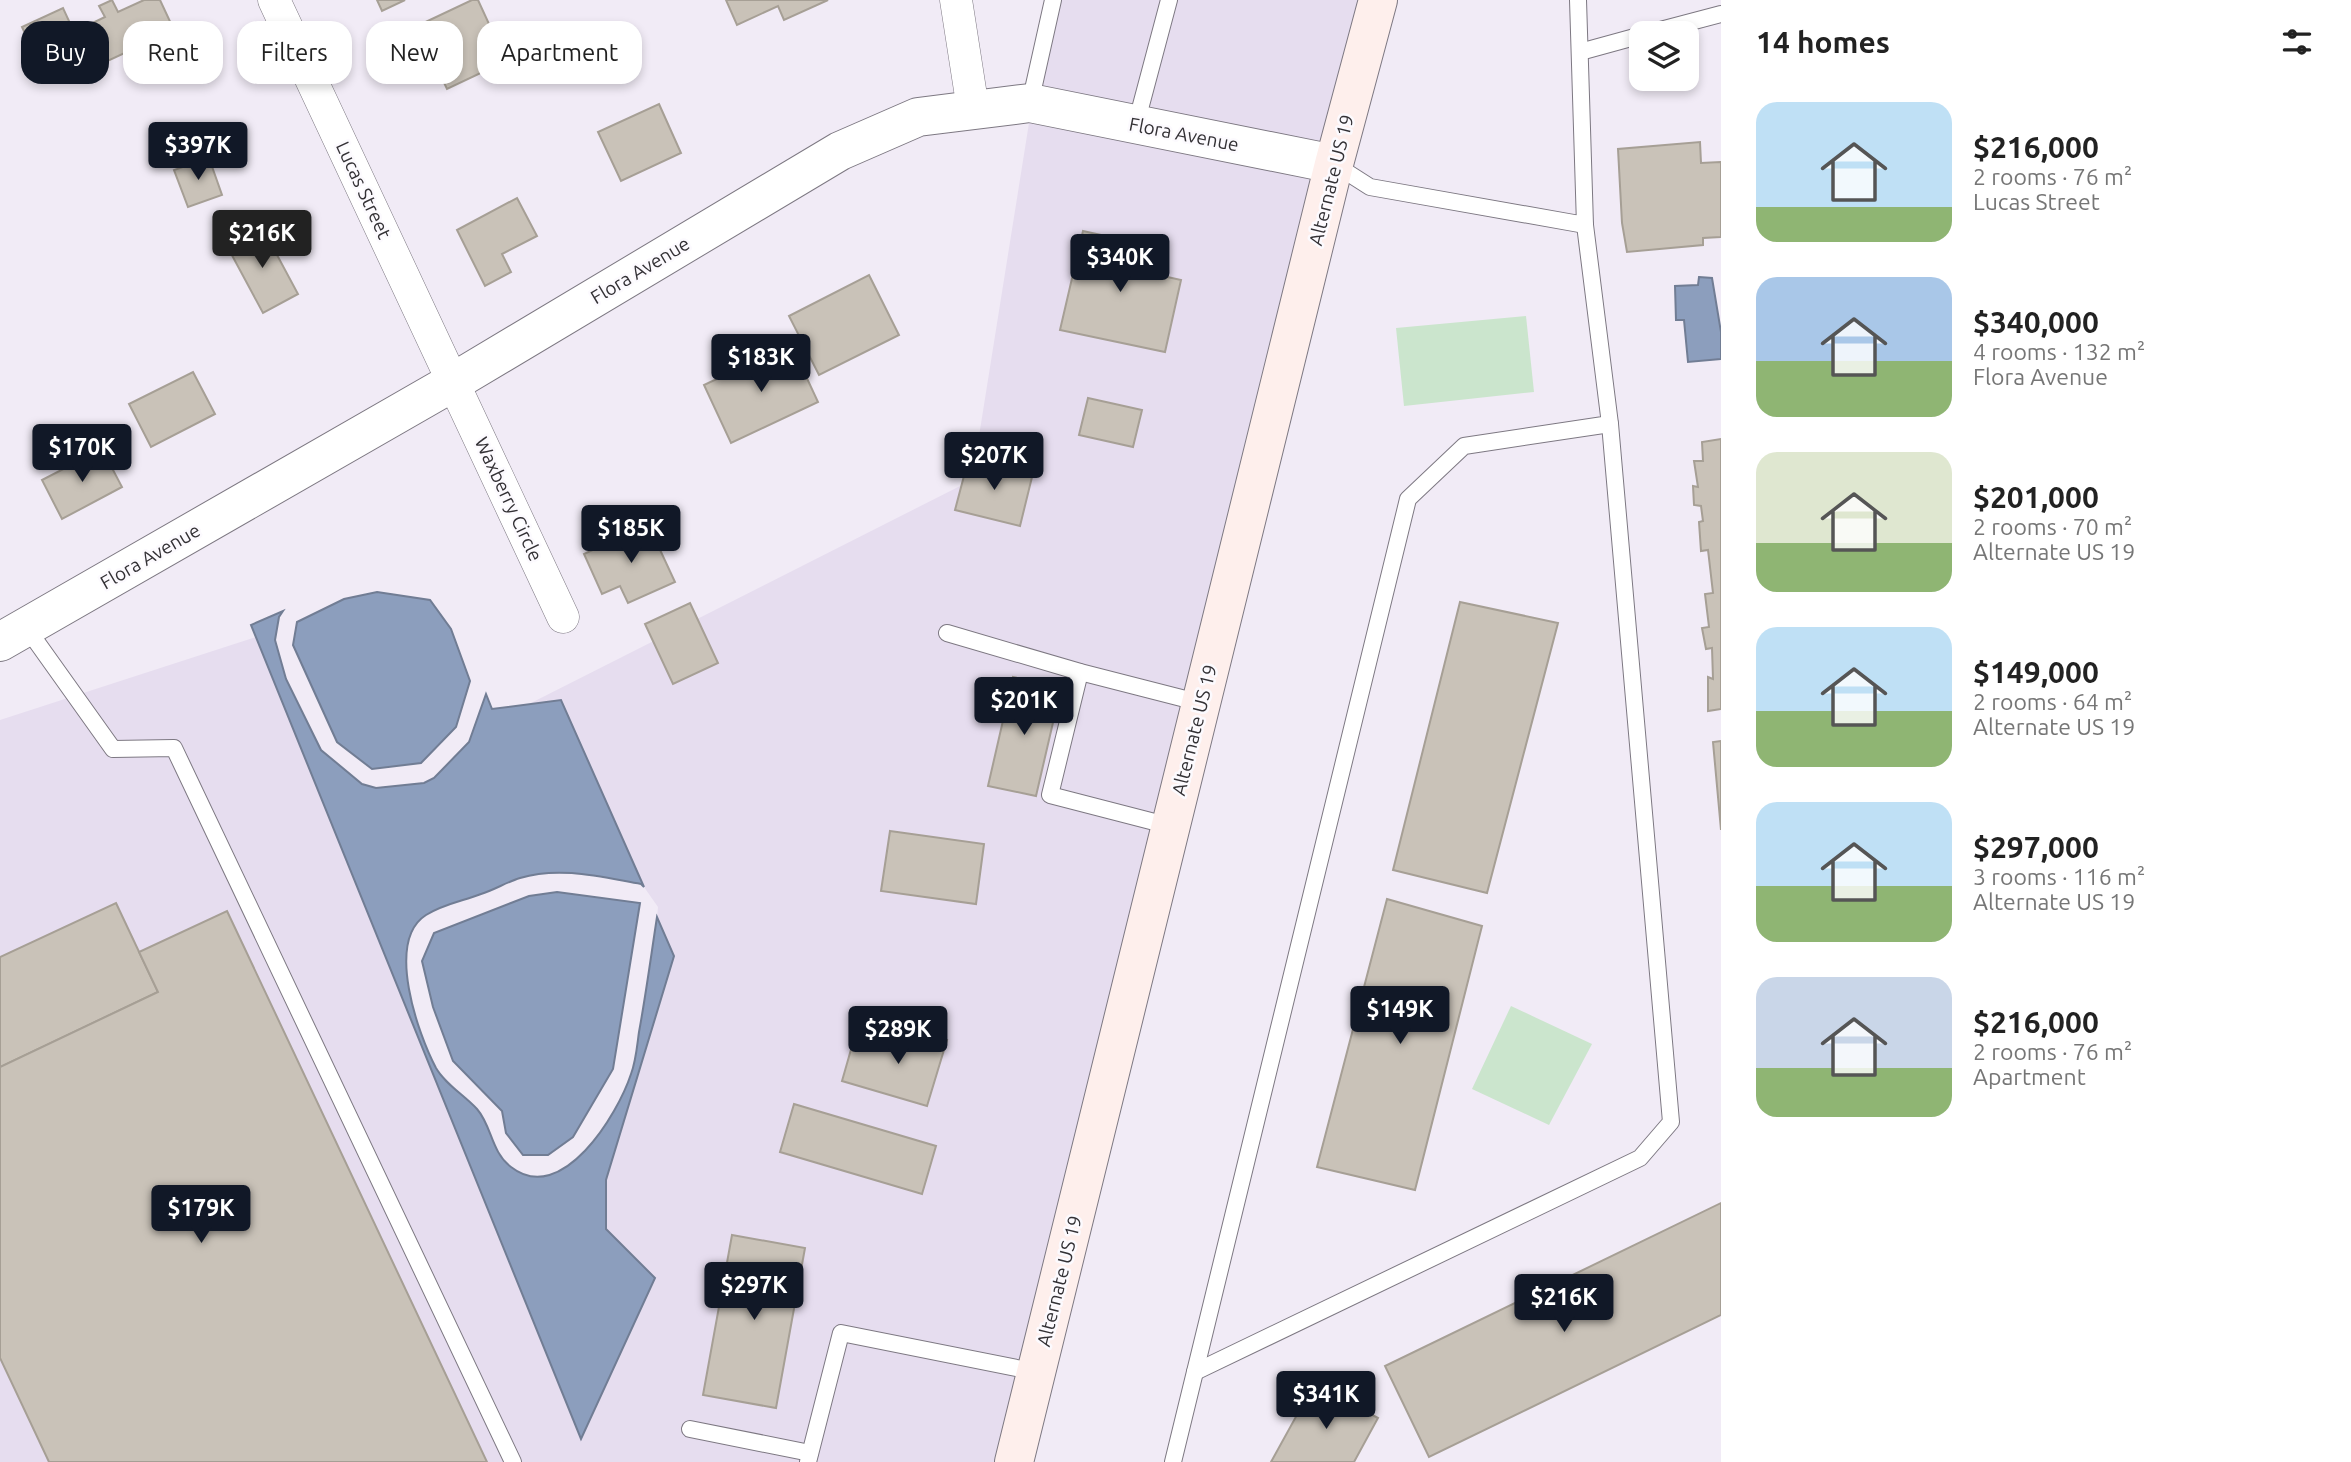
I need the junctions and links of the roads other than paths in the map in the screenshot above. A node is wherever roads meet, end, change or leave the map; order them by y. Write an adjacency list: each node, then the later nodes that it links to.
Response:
1 (274, 0): 16 (street, Lucas Street)
2 (956, 0): 12 (street)
3 (1053, 0): 11 (lane)
4 (1168, 0): 13 (lane)
5 (1378, 0): 14 (main road, Alternate US 19)
6 (1578, 0): 10 (lane)
7 (1721, 14): 8 (lane)
8 (1694, 21)
9 (1629, 39): 10 (lane)
10 (1580, 52): 15 (lane)
11 (1030, 103): 12 (street, Flora Avenue); 13 (street, Flora Avenue)
12 (973, 109): 16 (street, Flora Avenue)
13 (1136, 124): 14 (street, Flora Avenue)
14 (1334, 164): 15 (lane); 22 (main road, Alternate US 19)
15 (1585, 225): 17 (lane)
16 (455, 381): 18 (street, Waxberry Circle); 20 (street, Flora Avenue)
17 (1610, 424): 25 (lane); 25 (lane)
18 (563, 617)
19 (947, 633): 21 (lane)
20 (13, 634): 28 (lane)
21 (1080, 672): 22 (lane); 23 (lane)
22 (1201, 703): 23 (main road, Alternate US 19)
23 (1170, 826): 24 (main road, Alternate US 19)
24 (1037, 1371): 27 (lane); 29 (main road, Alternate US 19)
25 (1195, 1373): 30 (lane)
26 (690, 1429): 27 (lane)
27 (809, 1458)
28 (513, 1462)
29 (1014, 1462)
30 (1173, 1462)

